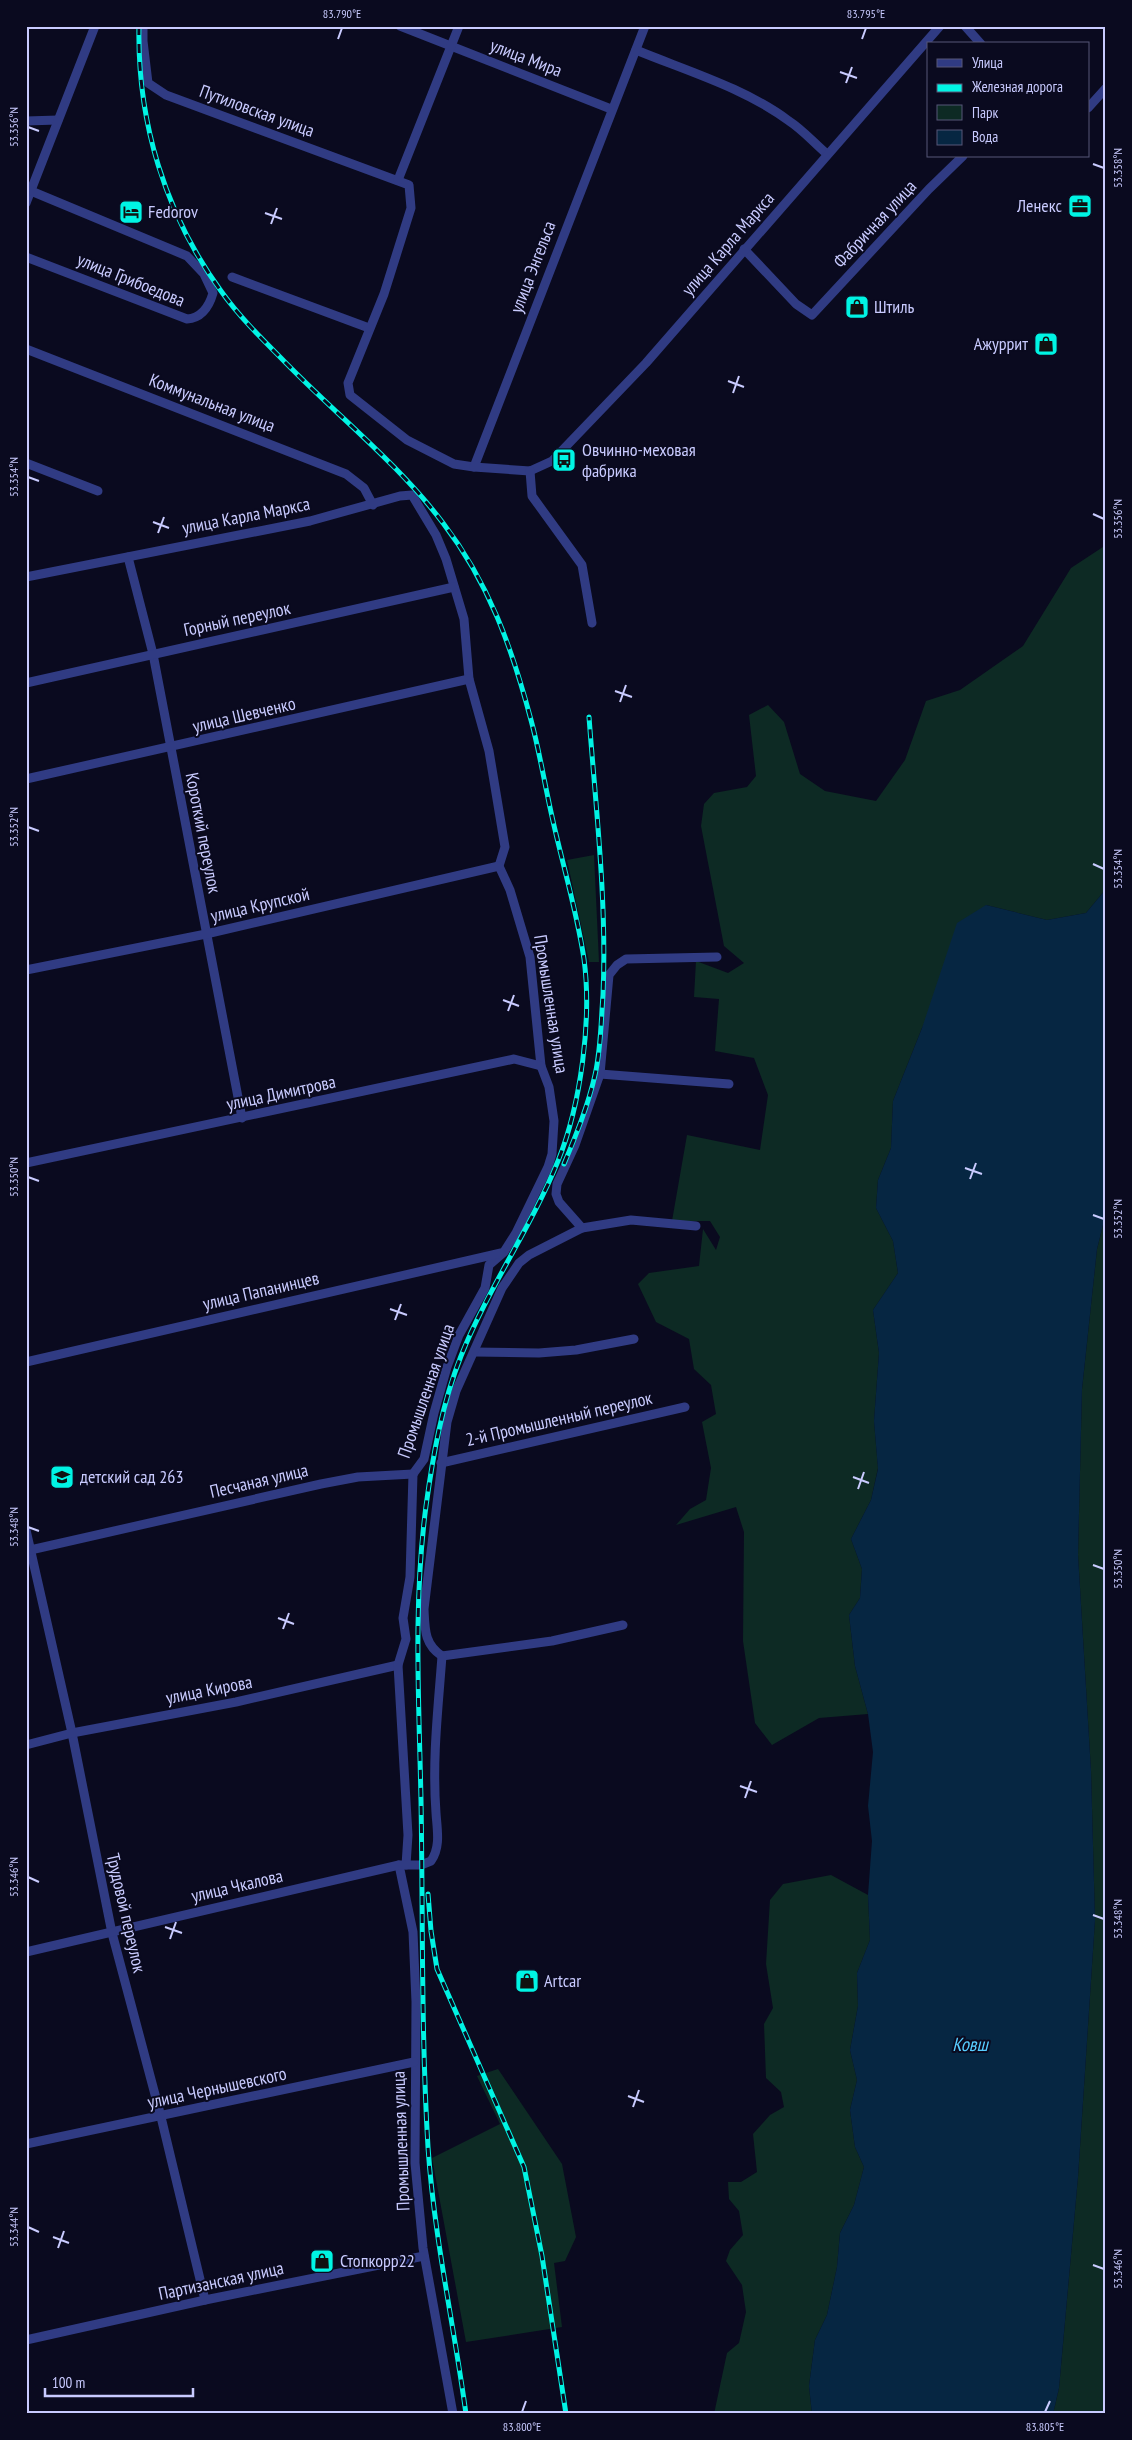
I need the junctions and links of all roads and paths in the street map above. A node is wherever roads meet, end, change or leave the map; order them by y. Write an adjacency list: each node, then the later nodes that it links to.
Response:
1 (95, 26): 14 (street)
2 (143, 26): 18 (street, Путиловская улица)
3 (400, 26): 9 (street, улица Мира)
4 (459, 26): 9 (street)
5 (645, 26): 10 (street, улица Энгельса)
6 (940, 26): 16 (street, улица Карла Маркса)
7 (965, 26): 8 (street)
8 (978, 42)
9 (451, 46): 13 (street, улица Мира); 18 (street)
10 (636, 50): 13 (street, улица Энгельса); 16 (street)
11 (1106, 88): 12 (street)
12 (1090, 106)
13 (611, 109): 27 (street, улица Энгельса)
14 (58, 120): 15 (street); 19 (street)
15 (26, 121)
16 (826, 154): 21 (street, улица Карла Маркса)
17 (960, 158): 21 (street, Фабричная улица)
18 (398, 180): 24 (street, Путиловская улица)
19 (31, 190): 20 (street); 22 (street, улица Грибоедова)
20 (26, 203)
21 (744, 249): 28 (street, улица Карла Маркса)
22 (26, 257)
23 (232, 277): 24 (street)
24 (369, 328): 27 (street)
25 (26, 349): 30 (street, Коммунальная улица)
26 (26, 463): 29 (street)
27 (474, 466): 28 (street)
28 (530, 471): 34 (street)
29 (98, 490)
30 (373, 505): 31 (street, улица Карла Маркса); 33 (street, улица Карла Маркса)
31 (128, 556): 32 (street, улица Карла Маркса); 35 (street, Короткий переулок)
32 (26, 577)
33 (454, 587): 35 (street, Горный переулок); 36 (street)
34 (592, 623)
35 (153, 654): 37 (street, Горный переулок); 38 (street, Короткий переулок)
36 (469, 679): 38 (street, улица Шевченко); 40 (street)
37 (26, 683)
38 (170, 748): 39 (street, улица Шевченко); 41 (street, Короткий переулок)
39 (26, 779)
40 (500, 866): 41 (street, улица Крупской); 44 (street, Промышленная улица)
41 (206, 934): 43 (street, улица Крупской); 47 (street, Короткий переулок)
42 (717, 957): 45 (street)
43 (26, 970)
44 (541, 1066): 47 (street, улица Димитрова); 51 (street, Промышленная улица)
45 (600, 1074): 46 (street); 50 (street)
46 (729, 1084)
47 (242, 1118): 48 (street, улица Димитрова)
48 (26, 1163)
49 (696, 1226): 50 (street, Промышленная улица)
50 (582, 1228): 53 (street, Промышленная улица)
51 (504, 1252): 54 (street, улица Папанинцев); 57 (street, Промышленная улица)
52 (634, 1339): 53 (street)
53 (475, 1352): 56 (street, Промышленная улица)
54 (26, 1362)
55 (685, 1407): 56 (street, 2-й Промышленный переулок)
56 (441, 1463): 61 (street, Промышленная улица)
57 (413, 1474): 59 (street, Песчаная улица); 62 (street)
58 (26, 1530): 59 (street, Трудовой переулок)
59 (29, 1550): 63 (street, Трудовой переулок)
60 (624, 1625): 61 (street)
61 (442, 1656): 65 (street, улица Чкалова)
62 (398, 1665): 63 (street, улица Кирова); 65 (street, Промышленная улица)
63 (72, 1733): 64 (street, улица Кирова); 66 (street, Трудовой переулок)
64 (26, 1746)
65 (403, 1865): 66 (street, улица Чкалова); 68 (street, Промышленная улица)
66 (112, 1932): 67 (street, улица Чкалова); 69 (street, Трудовой переулок)
67 (26, 1952)
68 (414, 2062): 69 (street, улица Чернышевского); 71 (street, Промышленная улица)
69 (161, 2117): 70 (street, улица Чернышевского); 72 (street, Трудовой переулок)
70 (26, 2144)
71 (424, 2256): 72 (street, Партизанская улица); 74 (street, Промышленная улица)
72 (205, 2300): 73 (street, Партизанская улица)
73 (26, 2340)
74 (453, 2414)

